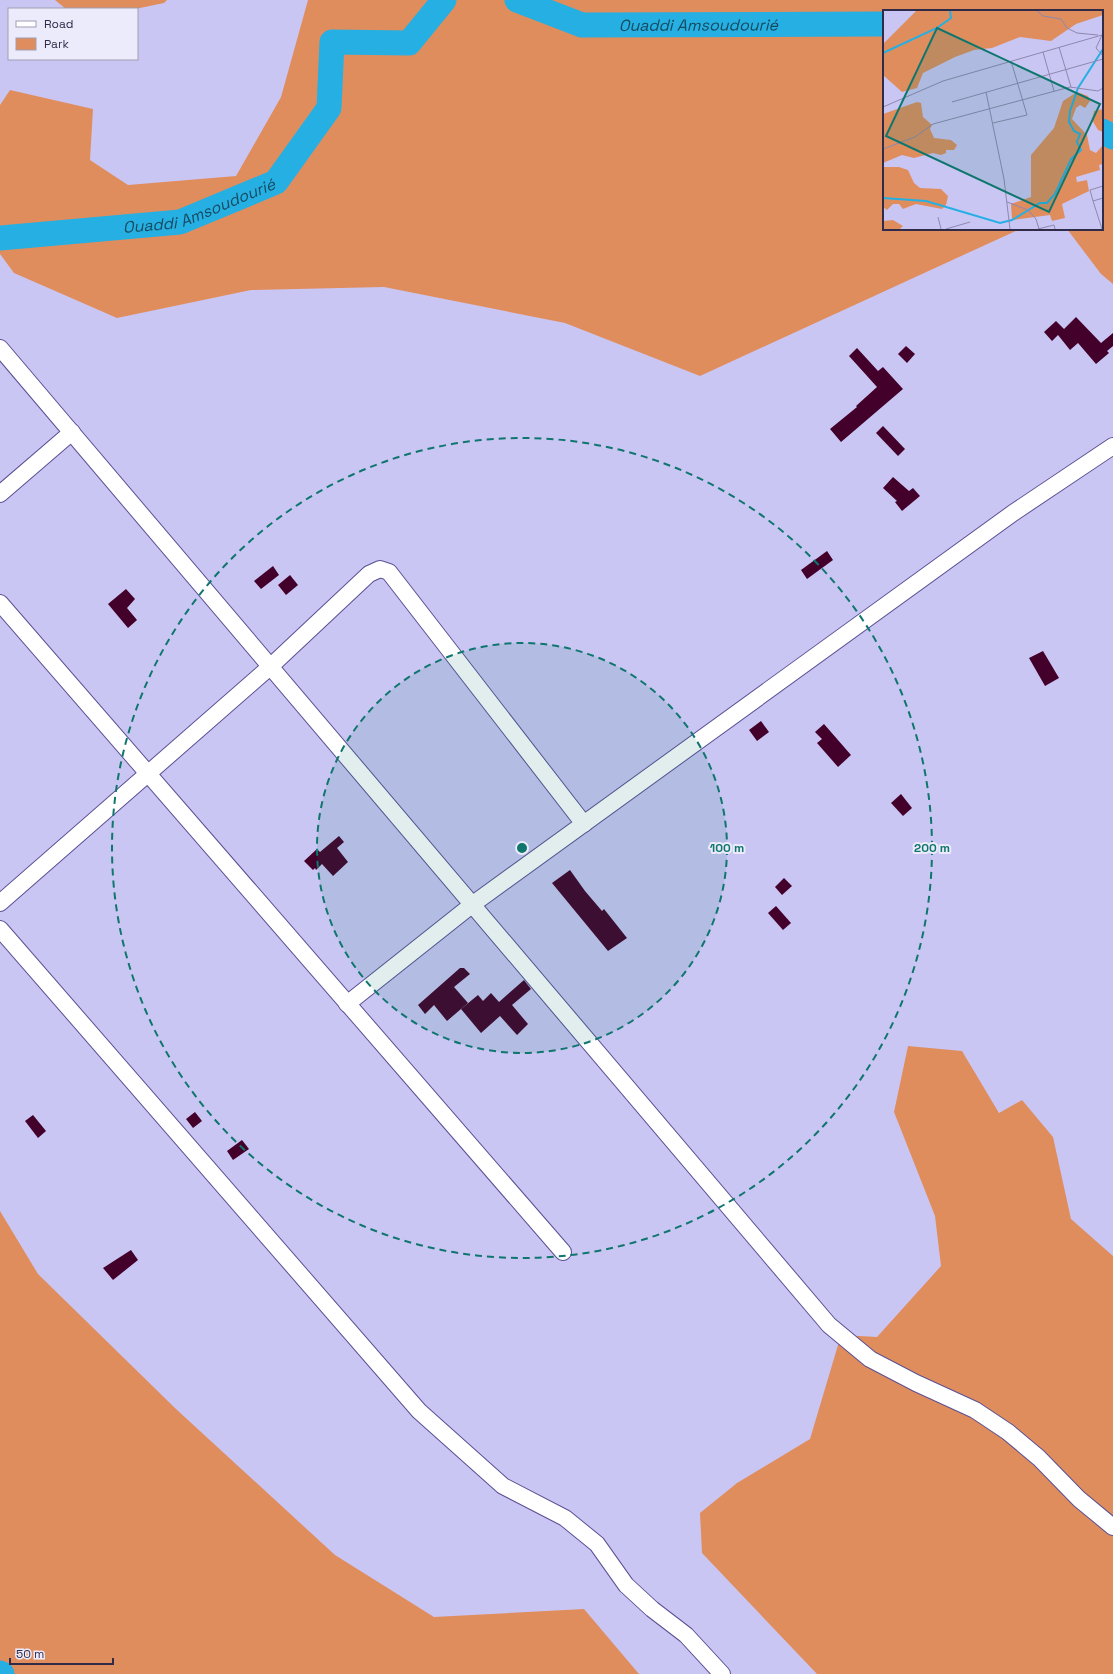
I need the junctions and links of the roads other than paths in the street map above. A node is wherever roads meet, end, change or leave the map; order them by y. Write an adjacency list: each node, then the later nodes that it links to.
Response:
1 (0, 348): 2 (street)
2 (72, 432): 4 (street); 6 (street)
3 (1113, 446): 8 (street)
4 (0, 494)
5 (0, 603): 7 (street)
6 (271, 666): 7 (street); 8 (street); 10 (street)
7 (148, 773): 9 (street); 12 (street)
8 (584, 824): 10 (street)
9 (0, 903)
10 (473, 904): 12 (street); 14 (street)
11 (0, 929): 15 (street)
12 (347, 1004): 13 (street)
13 (563, 1252)
14 (1113, 1527)
15 (722, 1674)

